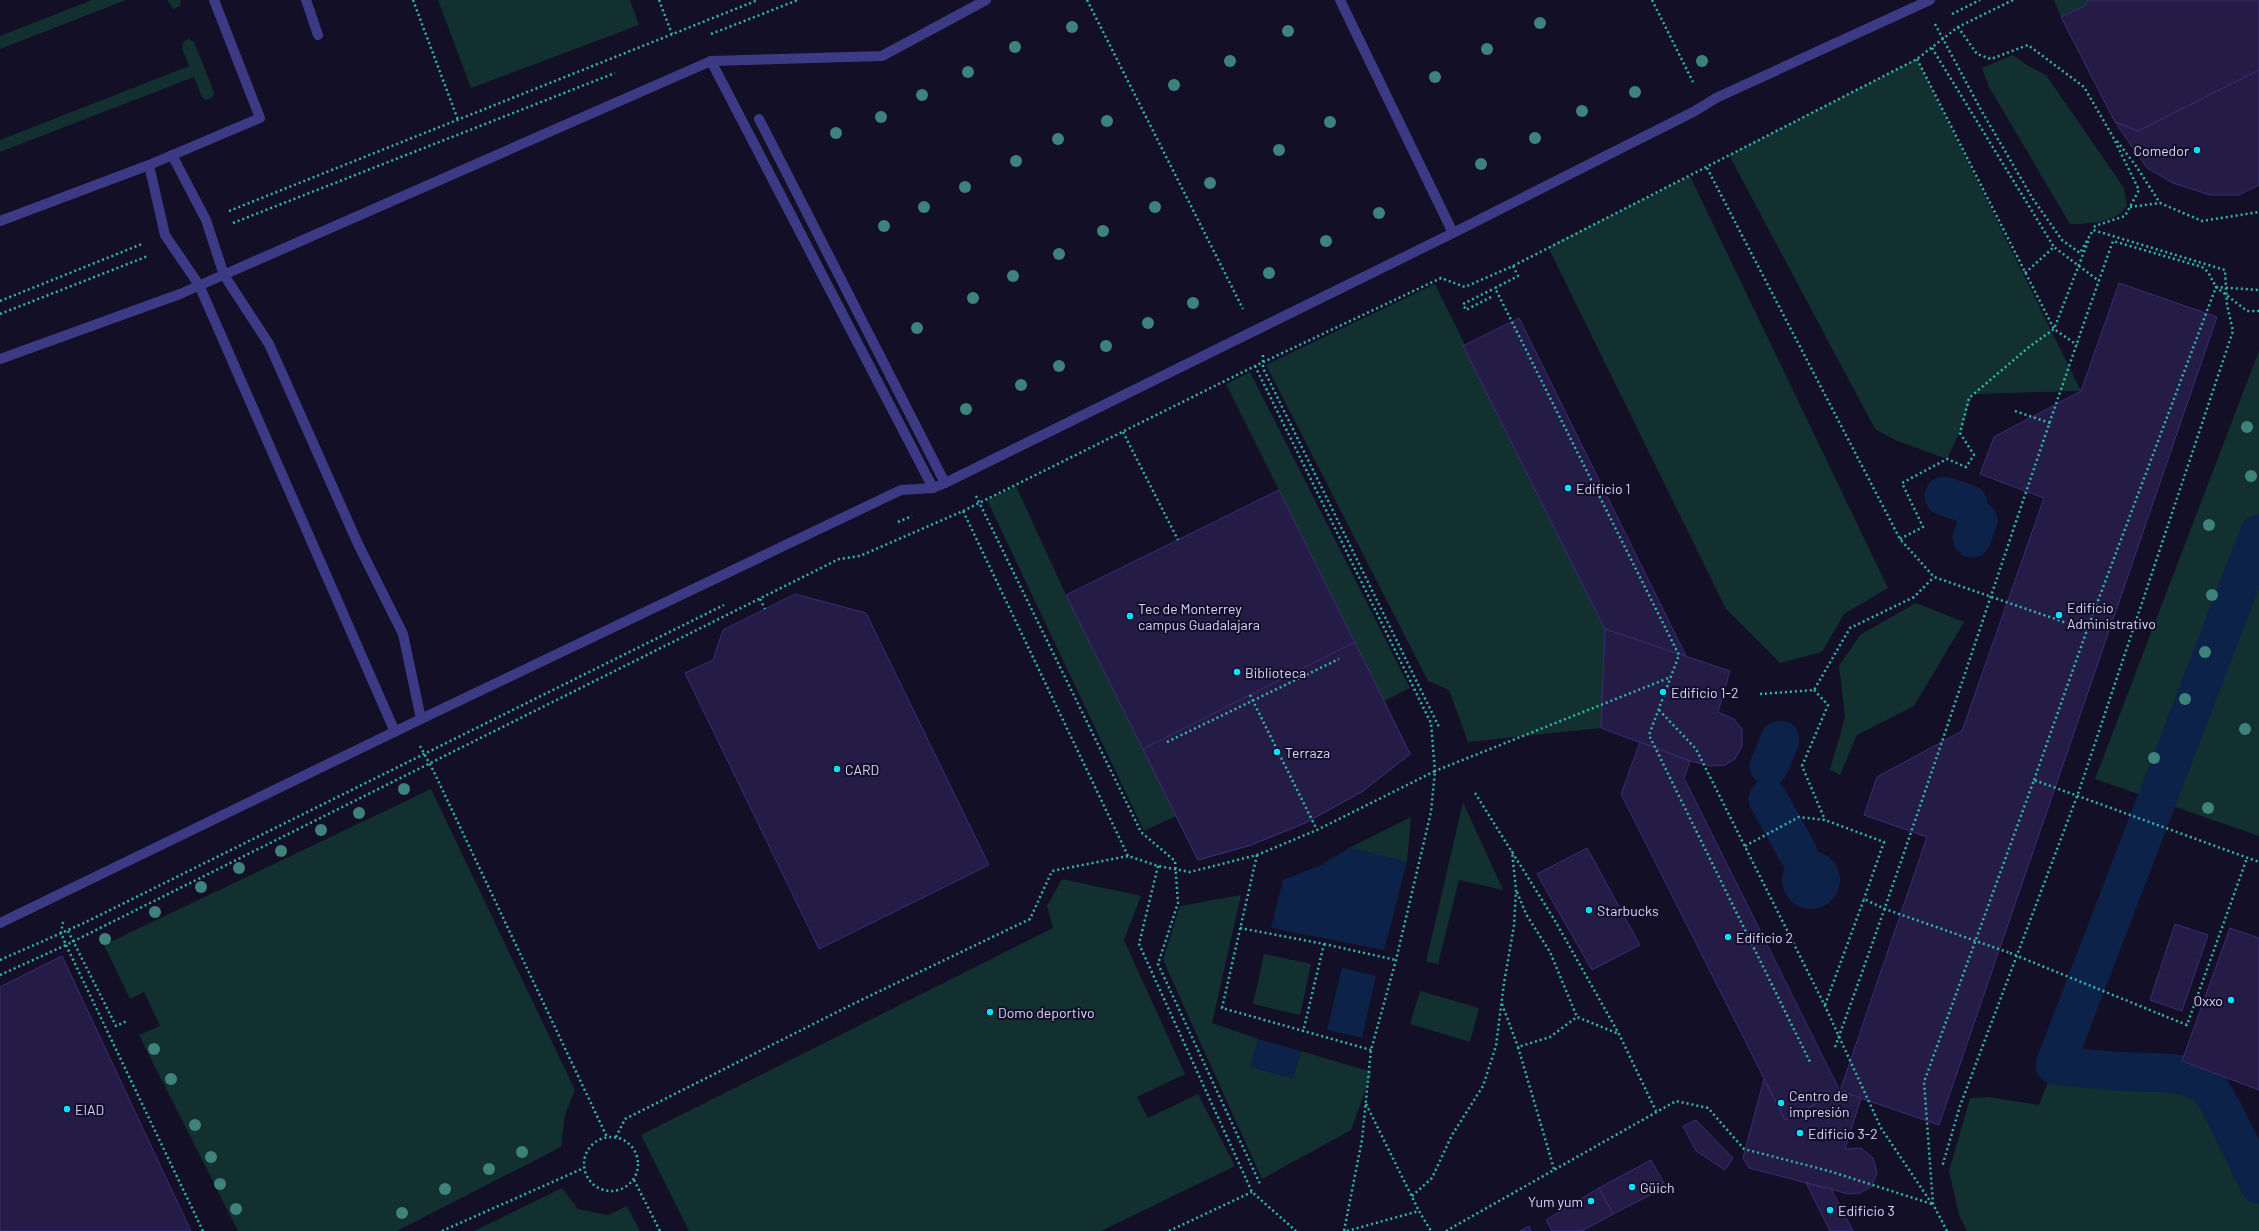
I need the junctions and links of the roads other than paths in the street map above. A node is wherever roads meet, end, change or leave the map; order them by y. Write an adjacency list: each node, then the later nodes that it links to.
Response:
1 (214, 0): 9 (lane)
2 (306, 0): 6 (lane)
3 (986, 0): 7 (lane)
4 (1340, 0): 12 (lane)
5 (1930, 0): 12 (lane)
6 (318, 35)
7 (711, 61): 13 (lane); 17 (lane)
8 (759, 119): 16 (lane)
9 (172, 155): 10 (lane); 13 (lane)
10 (149, 165): 11 (lane); 14 (lane)
11 (0, 221)
12 (1453, 233): 16 (lane)
13 (224, 275): 14 (lane); 18 (lane)
14 (199, 285): 15 (lane); 19 (lane)
15 (0, 359)
16 (945, 483): 17 (lane)
17 (933, 488): 18 (lane)
18 (421, 719): 19 (lane)
19 (395, 732): 20 (lane)
20 (0, 923)

